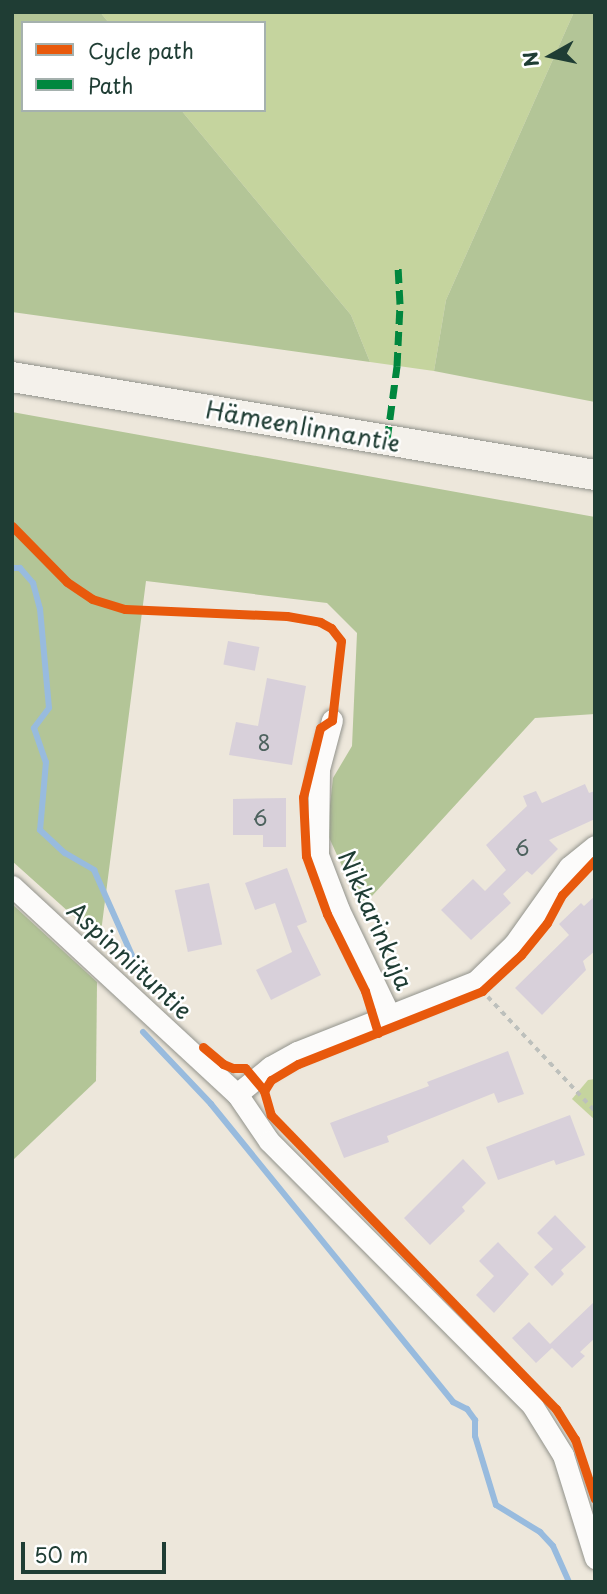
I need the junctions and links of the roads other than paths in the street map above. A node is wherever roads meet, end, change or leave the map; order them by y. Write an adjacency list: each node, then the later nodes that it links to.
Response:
1 (12, 377): 2 (main road, Hämeenlinnantie)
2 (595, 475)
3 (332, 720): 6 (street, Nikkarinkuja)
4 (595, 846): 6 (street)
5 (12, 886): 7 (street, Aspinniituntie)
6 (390, 1016): 7 (street)
7 (237, 1094): 8 (street, Aspinniituntie)
8 (595, 1558)

